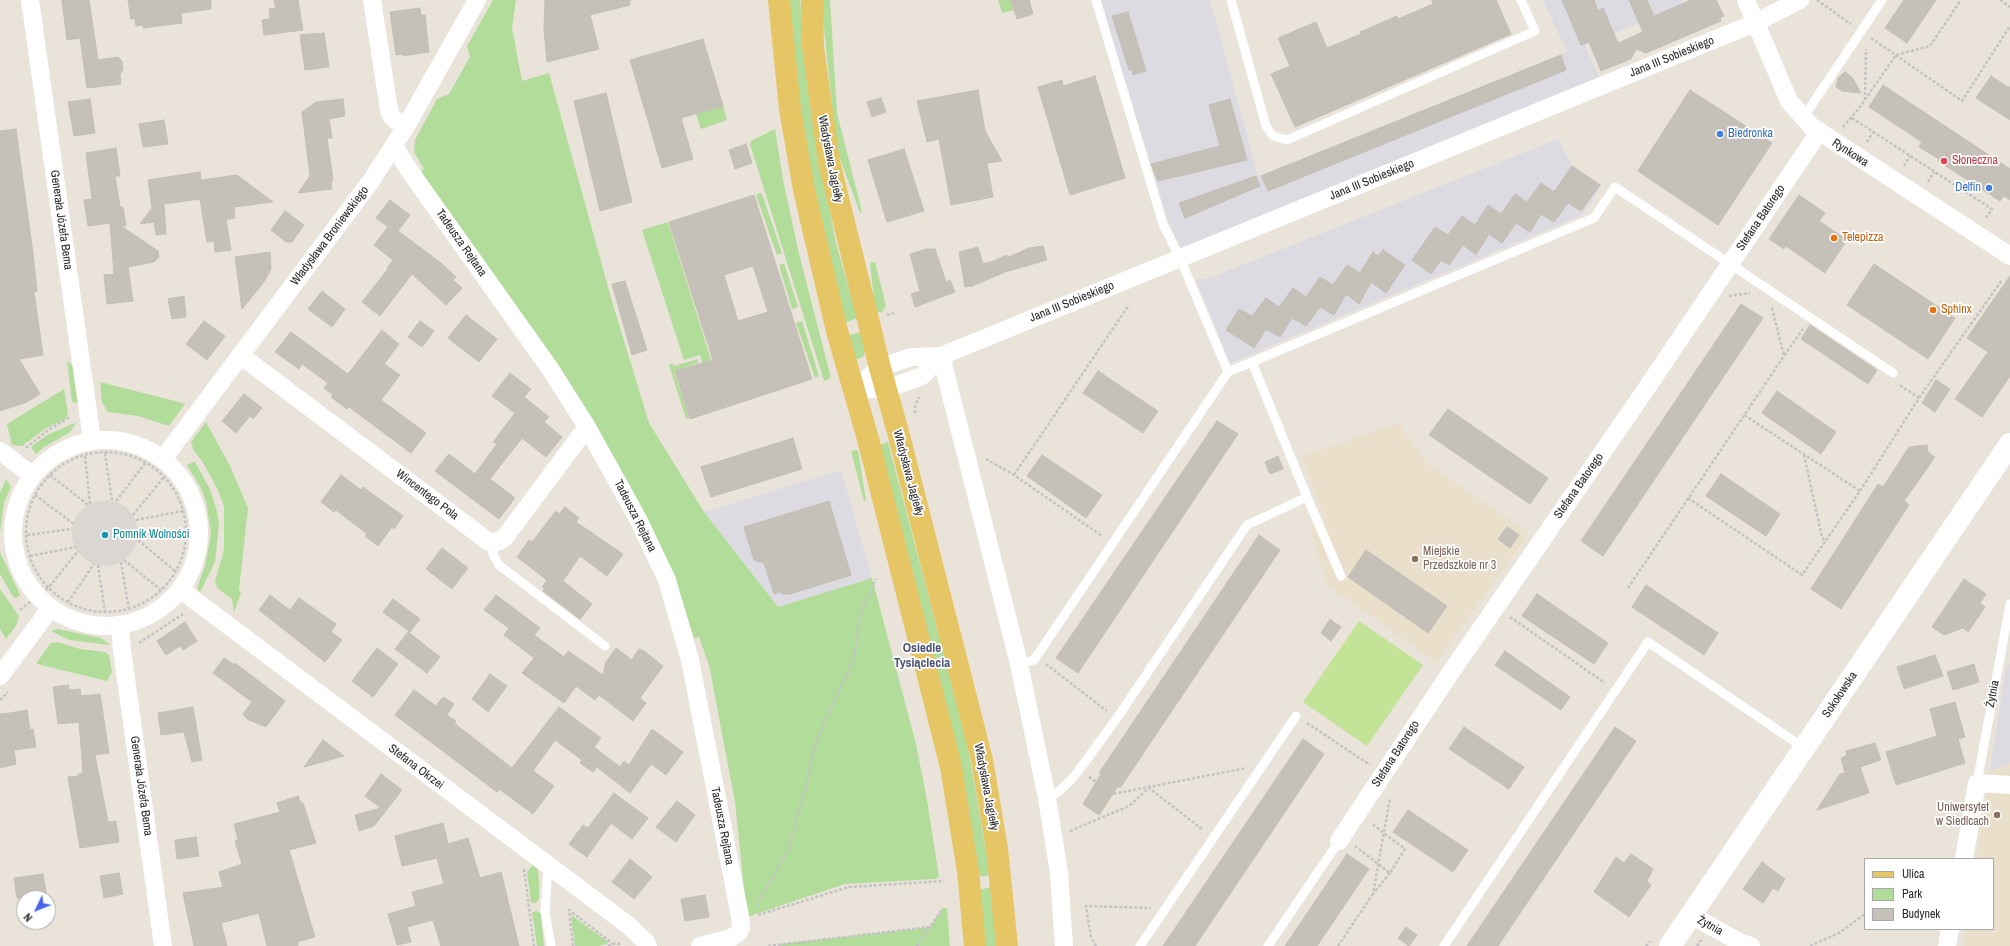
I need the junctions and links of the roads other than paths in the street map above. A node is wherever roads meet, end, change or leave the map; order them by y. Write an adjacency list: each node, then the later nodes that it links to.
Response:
1 (30, 0): 30 (street, Generała Józefa Bema)
2 (372, 0): 14 (street)
3 (477, 0): 14 (street, Władysława Broniewskiego)
4 (778, 0): 26 (main road)
5 (812, 0): 23 (main road, Władysława Jagiełły)
6 (1096, 0): 18 (lane)
7 (1231, 0): 8 (lane)
8 (1521, 0)
9 (1746, 0): 12 (street, Rynkowa)
10 (1800, 0): 12 (street, Jana III Sobieskiego)
11 (1882, 0): 13 (lane)
12 (1755, 23): 13 (street, Rynkowa); 18 (street, Jana III Sobieskiego)
13 (1803, 118): 15 (street, Rynkowa)
14 (405, 128): 16 (street, Władysława Broniewskiego)
15 (1819, 132): 17 (street, Rynkowa); 19 (street, Stefana Batorego)
16 (394, 146): 20 (street, Władysława Broniewskiego); 28 (street, Tadeusza Rejtana)
17 (2010, 256)
18 (1180, 258): 21 (street, Jana III Sobieskiego); 24 (lane)
19 (1730, 264): 22 (lane); 25 (lane); 49 (street, Stefana Batorego)
20 (240, 356): 32 (street, Władysława Broniewskiego); 35 (street, Wincentego Pola)
21 (941, 356): 23 (street, Jana III Sobieskiego); 27 (street, Jana III Sobieskiego); 42 (street)
22 (1252, 362): 24 (lane); 34 (lane)
23 (880, 368): 26 (street, Jana III Sobieskiego); 27 (main road, Władysława Jagiełły)
24 (1228, 372): 42 (lane)
25 (1893, 373)
26 (853, 389): 27 (street, Jana III Sobieskiego); 58 (main road)
27 (886, 389): 59 (main road, Władysława Jagiełły)
28 (587, 427): 35 (street); 57 (street, Tadeusza Rejtana)
29 (2010, 444): 45 (street, Sokołowska)
30 (88, 447): 32 (street); 33 (street)
31 (0, 451): 33 (street)
32 (163, 459): 37 (street)
33 (32, 475): 39 (street)
34 (1307, 497): 36 (lane); 48 (lane)
35 (495, 542): 41 (lane)
36 (1342, 576)
37 (181, 590): 40 (street); 51 (street, Stefana Okrzei)
38 (2010, 604): 46 (lane, Żytnia)
39 (50, 609): 40 (street); 43 (street)
40 (120, 626): 54 (street, Generała Józefa Bema)
41 (605, 646)
42 (1019, 664): 48 (street)
43 (0, 676)
44 (1296, 716): 61 (lane)
45 (1804, 748): 52 (street, Sokołowska); 63 (lane)
46 (1977, 783): 47 (street); 50 (street, Żytnia)
47 (2010, 785)
48 (1047, 798): 60 (street)
49 (1346, 843): 62 (lane)
50 (1964, 858)
51 (548, 866): 55 (lane); 56 (street, Stefana Okrzei)
52 (1691, 915): 64 (street, Sokołowska); 65 (street, Żytnia)
53 (1950, 930): 66 (street)
54 (163, 946)
55 (552, 946)
56 (648, 946)
57 (700, 946)
58 (975, 946)
59 (1007, 946)
60 (1064, 946)
61 (1140, 946)
62 (1268, 946)
63 (1444, 946)
64 (1670, 946)
65 (1751, 946)
66 (1947, 946)

